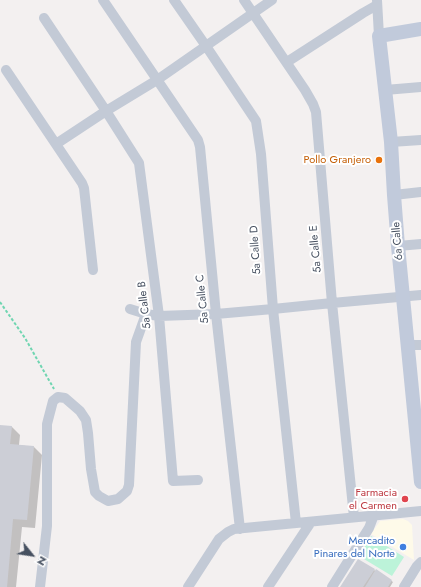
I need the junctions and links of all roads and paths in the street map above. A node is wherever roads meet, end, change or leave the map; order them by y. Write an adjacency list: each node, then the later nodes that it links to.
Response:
1 (103, 0): 13 (street, 5a Calle C)
2 (174, 0): 10 (street, 5a Calle D)
3 (244, 0): 6 (street, 5a Calle E)
4 (272, 0): 6 (street)
5 (377, 3): 9 (street, 6a Calle); 11 (street)
6 (253, 12): 10 (street); 11 (street, 5a Calle E)
7 (44, 18): 16 (street, 5a Calle B)
8 (421, 29): 9 (street)
9 (379, 36): 15 (street, 6a Calle)
10 (206, 46): 13 (street); 30 (street, 5a Calle D)
11 (287, 62): 28 (street, 5a Calle E)
12 (6, 70): 19 (street)
13 (157, 80): 16 (street); 32 (street, 5a Calle C)
14 (421, 87): 15 (street)
15 (385, 90): 18 (street, 6a Calle)
16 (106, 111): 19 (street); 33 (street, 5a Calle B)
17 (421, 140): 18 (street)
18 (391, 142): 21 (street, 6a Calle)
19 (56, 144): 24 (street)
20 (421, 192): 21 (street)
21 (394, 195): 23 (street, 6a Calle)
22 (421, 244): 23 (street)
23 (398, 246): 26 (street, 6a Calle)
24 (93, 270)
25 (421, 295): 26 (street)
26 (403, 296): 28 (street); 34 (street, 6a Calle)
27 (0, 302): 35 (path)
28 (332, 303): 30 (street); 42 (street, 5a Calle E)
29 (130, 309): 31 (street)
30 (273, 309): 32 (street); 44 (street, 5a Calle D)
31 (146, 314): 33 (street); 35 (street)
32 (216, 314): 33 (street); 45 (street, 5a Calle C)
33 (159, 316): 38 (street, 5a Calle B)
34 (414, 345): 36 (street, 6a Calle)
35 (58, 397): 47 (street)
36 (417, 397): 37 (street, 6a Calle)
37 (419, 450): 39 (street, 6a Calle)
38 (198, 480)
39 (421, 482)
40 (421, 511): 41 (street)
41 (374, 515): 42 (street); 50 (street)
42 (354, 517): 43 (street)
43 (310, 522): 44 (street); 49 (street)
44 (296, 523): 45 (street)
45 (240, 528): 48 (street)
46 (421, 562): 51 (street)
47 (40, 587)
48 (188, 587)
49 (268, 587)
50 (332, 587)
51 (404, 587)

